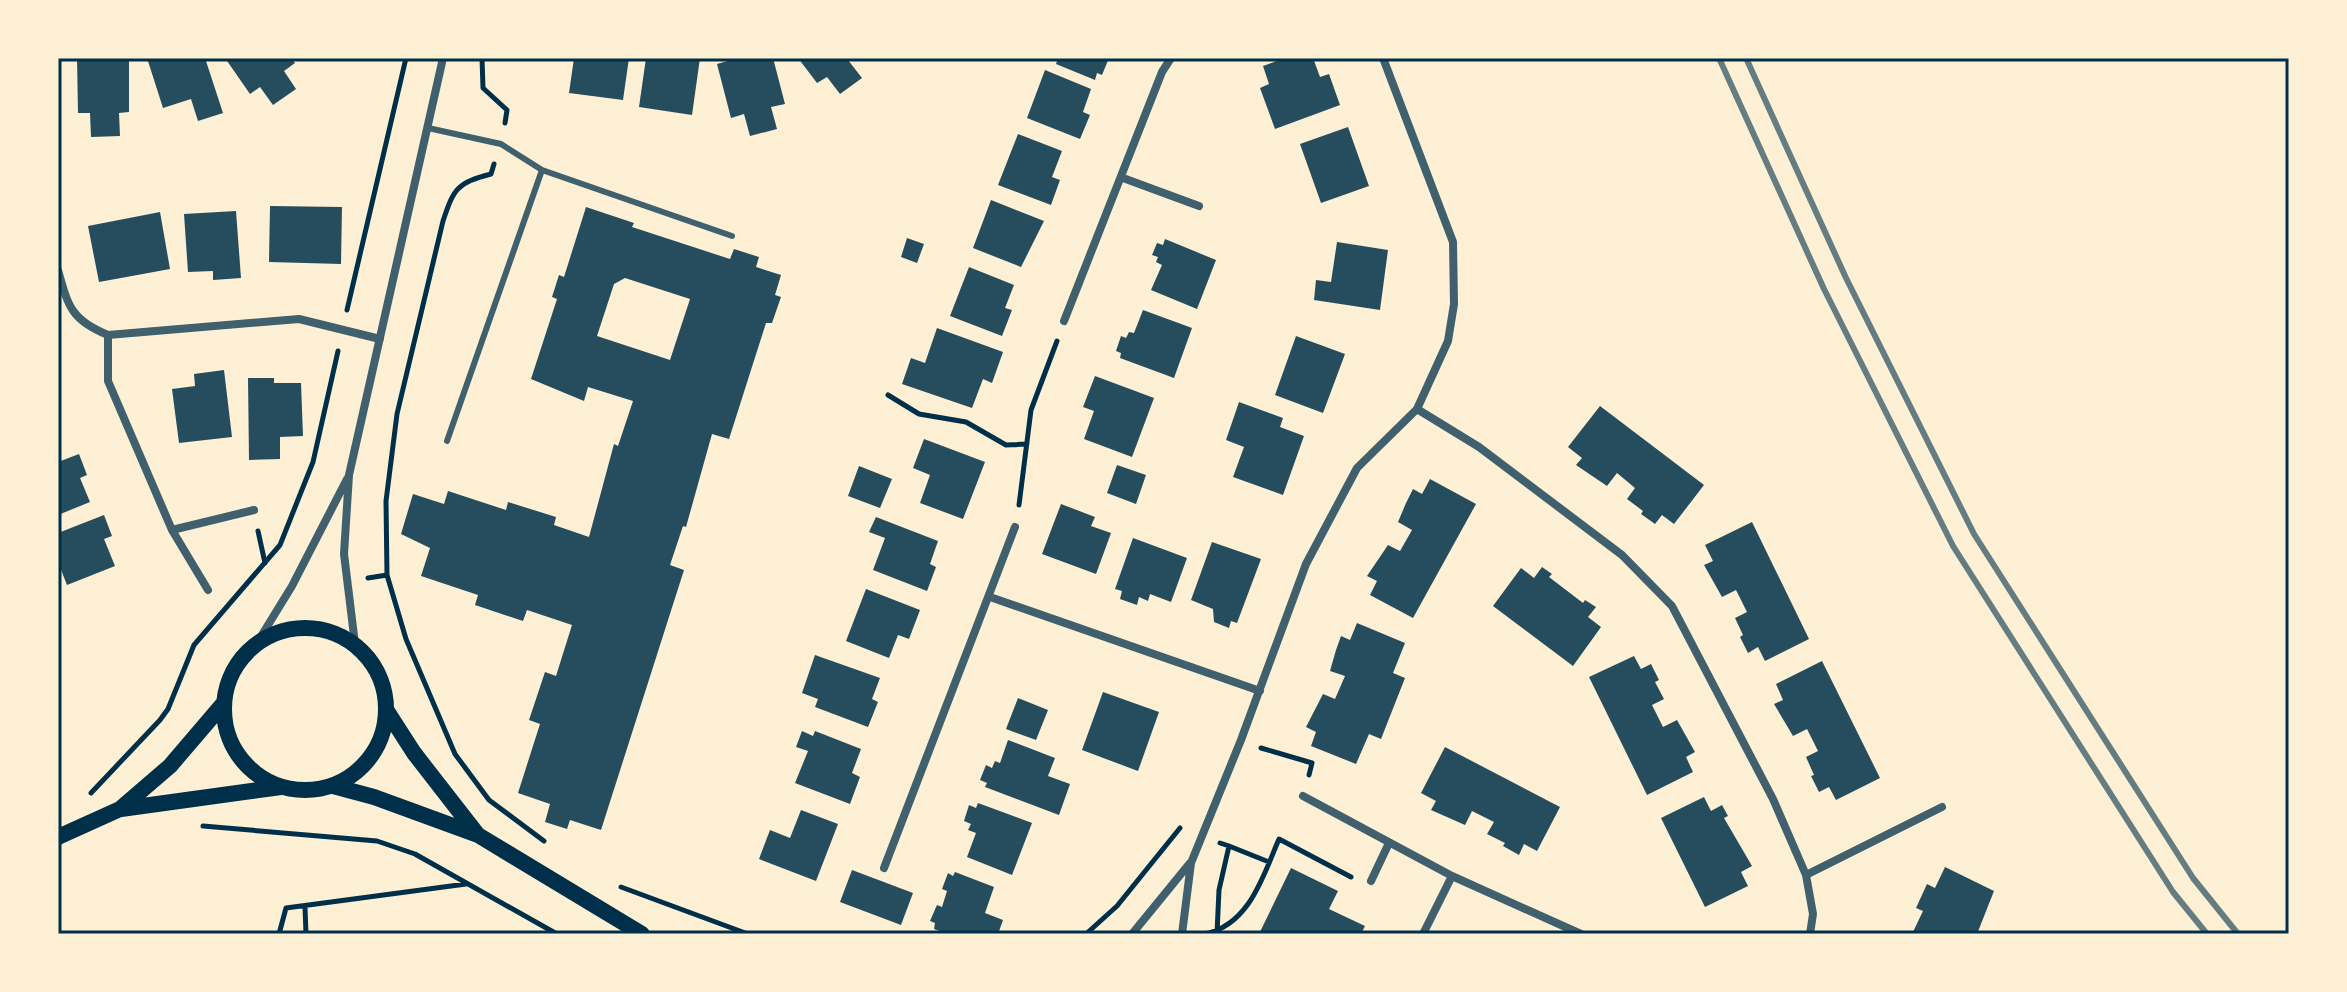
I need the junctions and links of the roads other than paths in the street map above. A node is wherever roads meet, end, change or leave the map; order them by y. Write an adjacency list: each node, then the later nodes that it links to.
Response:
1 (443, 58): 4 (street)
2 (1171, 58): 6 (street)
3 (1383, 58): 13 (street)
4 (428, 128): 5 (lane); 12 (street)
5 (542, 170): 8 (lane); 14 (lane)
6 (1123, 178): 7 (street); 10 (street)
7 (1199, 206)
8 (732, 236)
9 (58, 270): 11 (street)
10 (1064, 321)
11 (108, 335): 12 (street); 18 (street)
12 (380, 339): 15 (street)
13 (1417, 409): 23 (street); 36 (street)
14 (447, 441)
15 (349, 475): 21 (street); 22 (street)
16 (254, 510): 18 (street)
17 (1015, 527): 20 (street)
18 (172, 530): 19 (street)
19 (208, 590)
20 (990, 597): 23 (street); 35 (street)
21 (257, 643): 22 (main road); 24 (main road)
22 (355, 644): 25 (main road)
23 (1260, 691): 34 (street)
24 (223, 704): 27 (main road); 30 (main road)
25 (387, 711): 26 (main road); 31 (main road)
26 (333, 786): 27 (main road); 31 (main road)
27 (281, 787): 30 (main road)
28 (1303, 796): 33 (street)
29 (1942, 807): 36 (street)
30 (120, 809): 32 (main road)
31 (478, 835): 39 (main road)
32 (58, 837)
33 (1389, 843): 37 (street); 38 (street)
34 (1191, 863): 40 (street); 41 (street)
35 (884, 868)
36 (1806, 875): 44 (street)
37 (1452, 876): 42 (street); 43 (street)
38 (1371, 881)
39 (642, 934)
40 (1132, 934)
41 (1182, 934)
42 (1423, 934)
43 (1581, 934)
44 (1810, 934)

